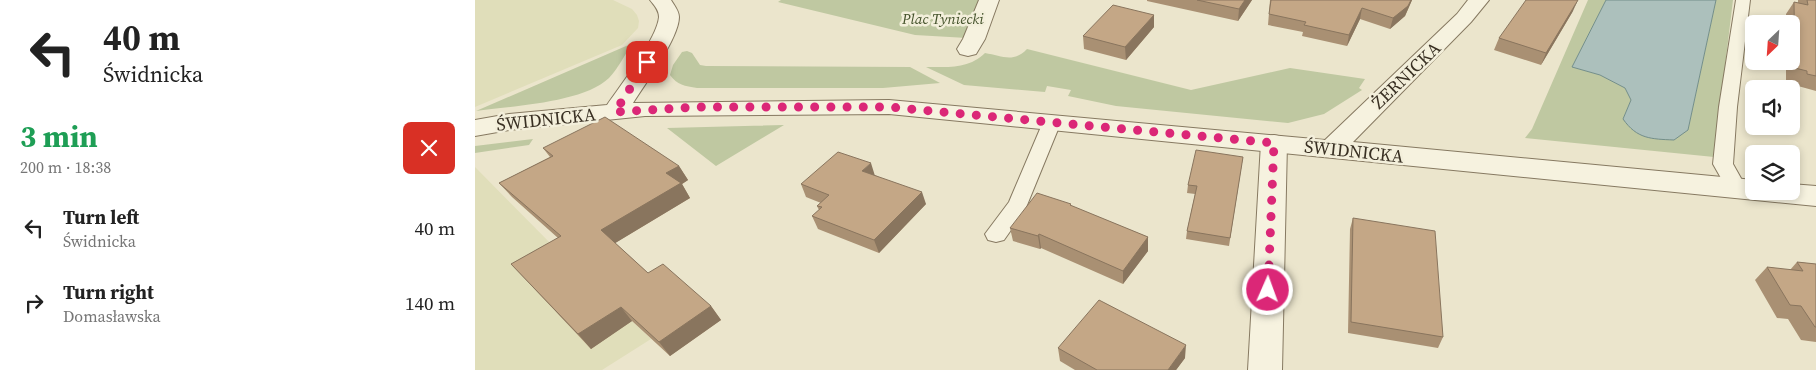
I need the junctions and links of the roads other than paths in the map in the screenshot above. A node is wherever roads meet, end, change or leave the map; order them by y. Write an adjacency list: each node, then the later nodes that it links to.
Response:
1 (660, 0): 6 (street)
2 (989, 0): 5 (street)
3 (1479, 0): 10 (street, ŻERNICKA)
4 (1743, 0): 11 (lane)
5 (968, 49)
6 (615, 112): 7 (street, ŚWIDNICKA); 8 (street, ŚWIDNICKA)
7 (1052, 122): 9 (street, ŚWIDNICKA); 15 (lane)
8 (475, 128)
9 (1274, 143): 10 (street, ŚWIDNICKA); 16 (street)
10 (1331, 149): 12 (street, ŚWIDNICKA)
11 (1745, 184)
12 (1745, 189)
13 (1800, 195): 14 (street, ŚWIDNICKA)
14 (1816, 196)
15 (996, 234)
16 (1265, 370)

